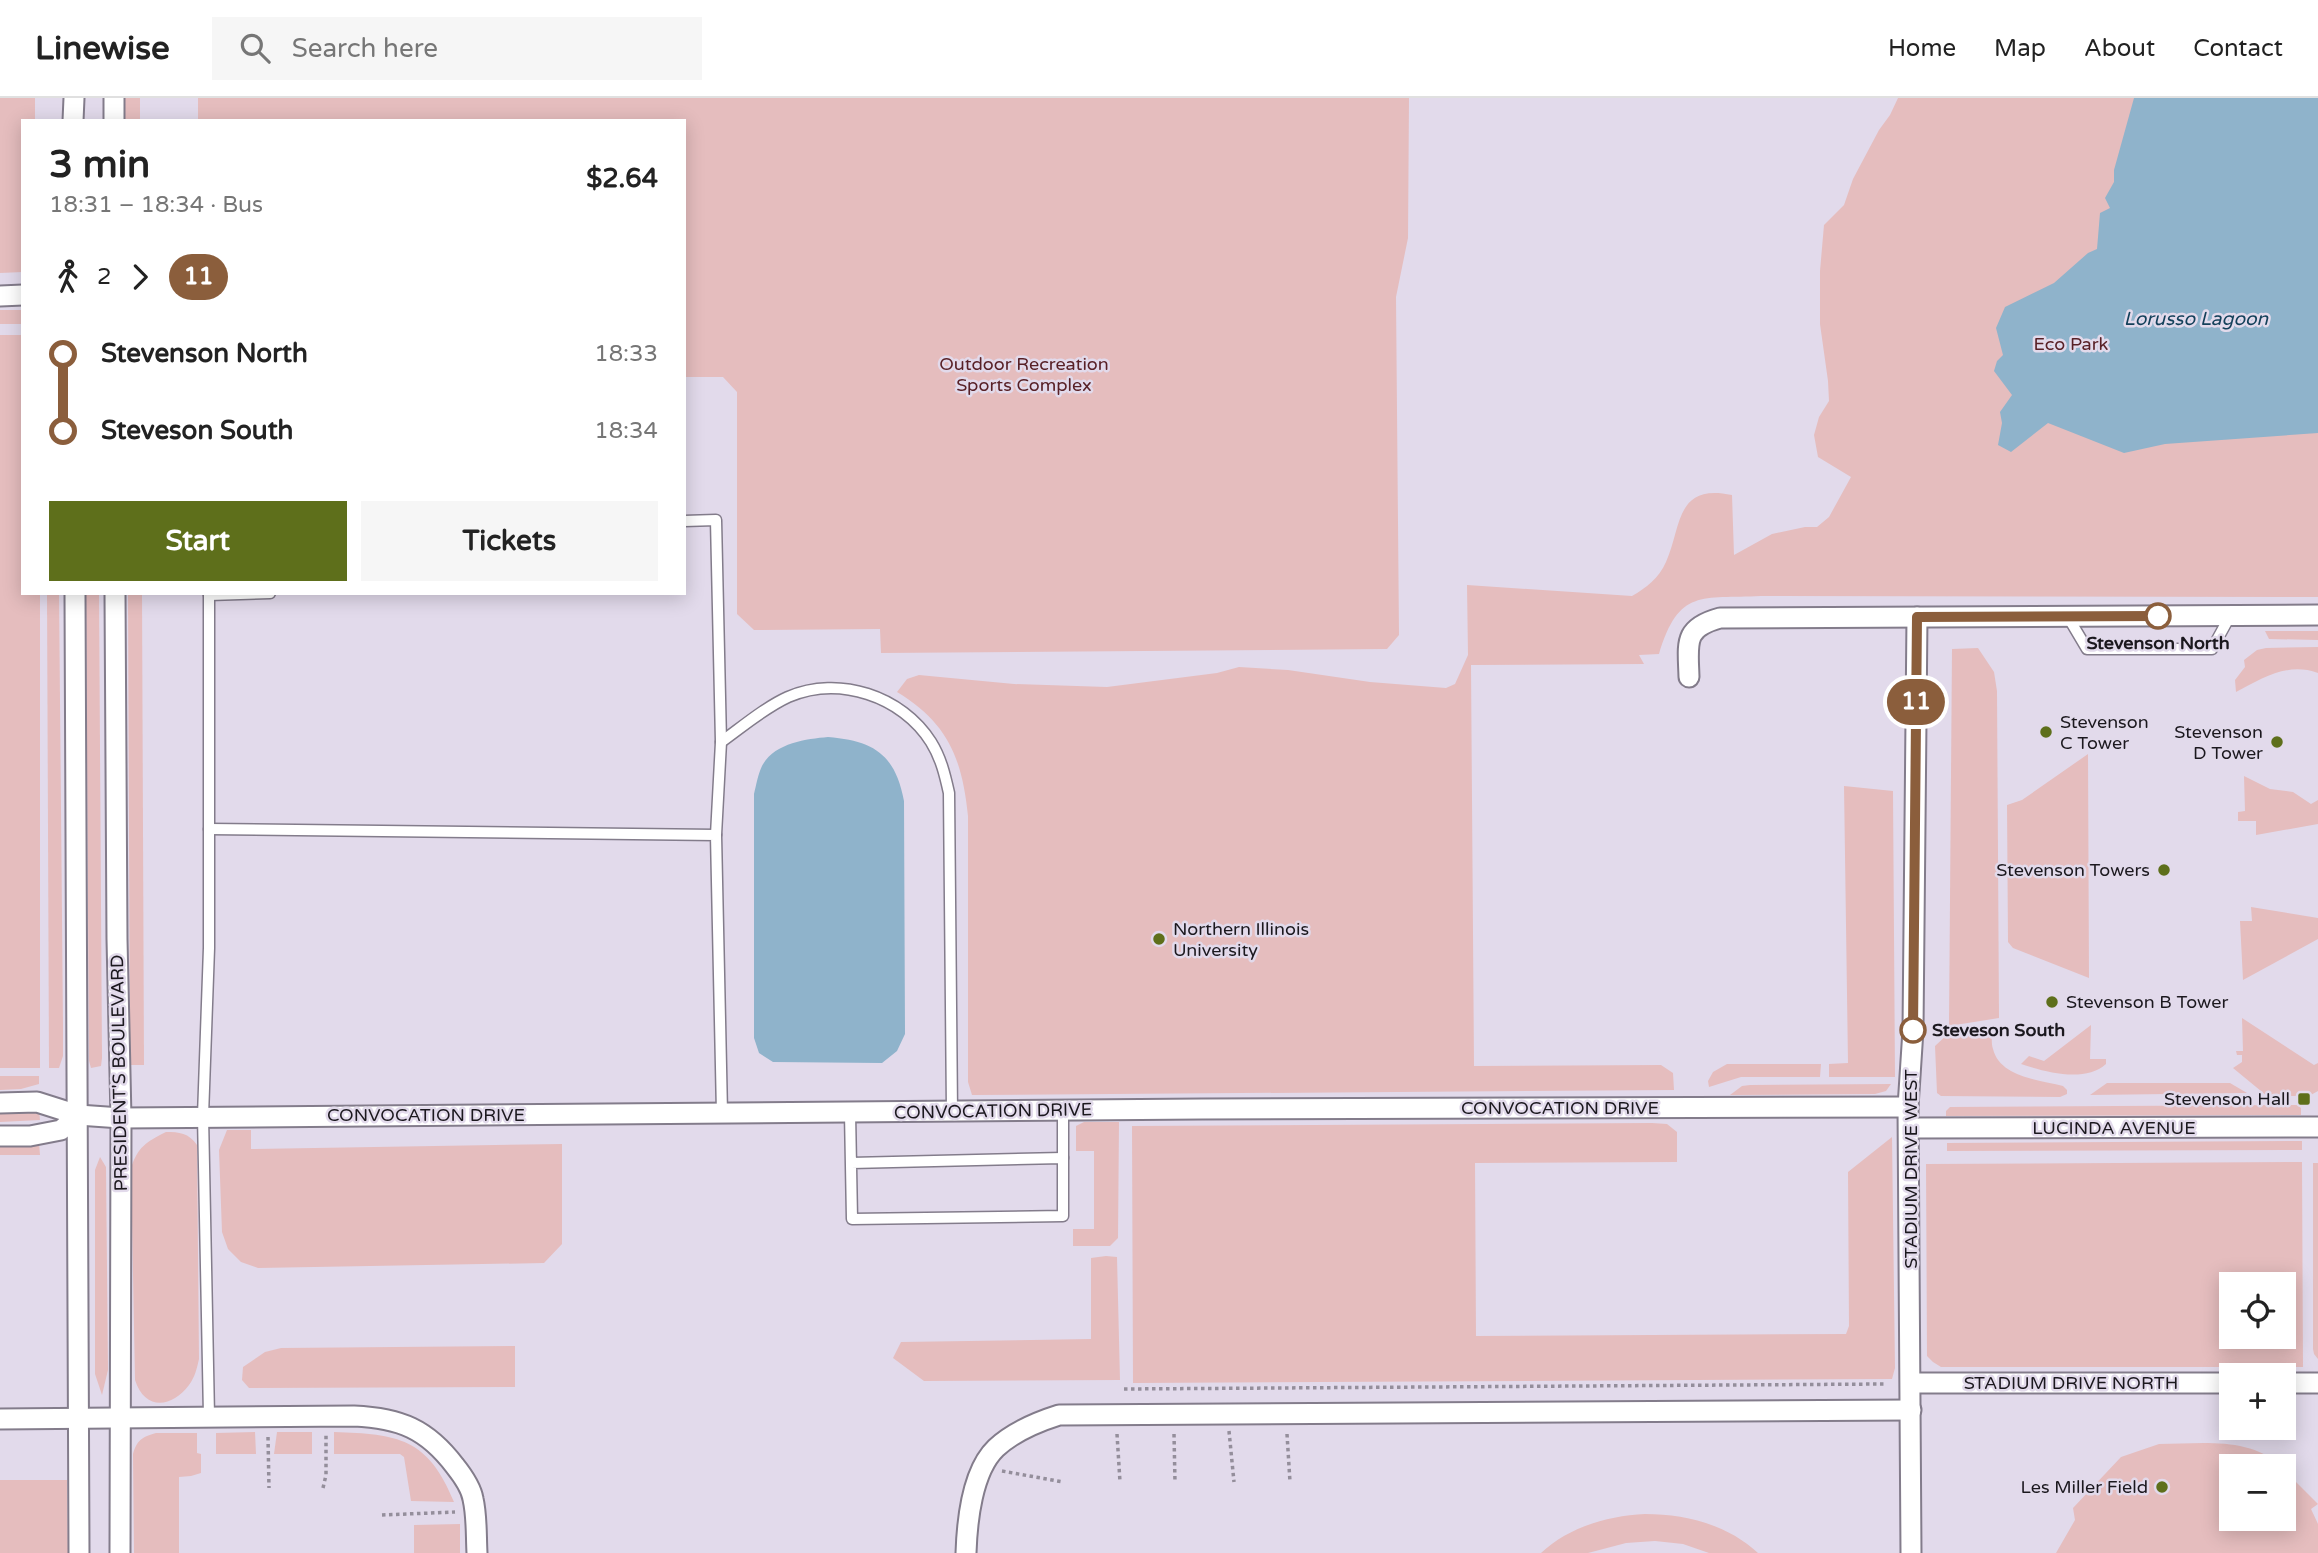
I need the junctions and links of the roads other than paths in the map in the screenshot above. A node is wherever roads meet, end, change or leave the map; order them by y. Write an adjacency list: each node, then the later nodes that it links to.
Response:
1 (74, 98): 3 (street)
2 (114, 98): 4 (street)
3 (74, 119)
4 (114, 119)
5 (21, 295): 6 (street)
6 (0, 296)
7 (686, 521): 16 (lane)
8 (75, 595): 25 (street)
9 (115, 595): 27 (street, PRESIDENT'S BOULEVARD)
10 (209, 595): 17 (lane)
11 (2318, 615): 12 (street)
12 (2230, 616): 14 (street); 14 (lane)
13 (1917, 617): 14 (street); 15 (street); 20 (street, STADIUM DRIVE WEST)
14 (2068, 617)
15 (1689, 677)
16 (721, 742): 18 (lane); 22 (lane)
17 (209, 829): 18 (lane); 26 (lane)
18 (716, 835): 23 (lane)
19 (0, 1102): 25 (street, CONVOCATION DRIVE)
20 (1908, 1107): 21 (street, CONVOCATION DRIVE); 29 (street, STADIUM DRIVE WEST)
21 (1063, 1111): 22 (street, CONVOCATION DRIVE); 31 (lane)
22 (952, 1112): 24 (street, CONVOCATION DRIVE)
23 (722, 1113): 24 (street, CONVOCATION DRIVE); 26 (street, CONVOCATION DRIVE)
24 (850, 1113): 32 (lane)
25 (78, 1115): 27 (street, CONVOCATION DRIVE); 30 (street); 39 (street)
26 (204, 1116): 27 (street, CONVOCATION DRIVE); 38 (lane)
27 (121, 1118): 40 (street, PRESIDENT'S BOULEVARD)
28 (2318, 1127): 29 (street, LUCINDA AVENUE)
29 (1909, 1128): 33 (street, STADIUM DRIVE WEST)
30 (0, 1136)
31 (1063, 1158): 32 (lane); 32 (lane)
32 (851, 1163)
33 (1911, 1383): 34 (street, STADIUM DRIVE NORTH); 37 (street, STADIUM DRIVE WEST)
34 (2219, 1383)
35 (2296, 1383): 36 (street)
36 (2318, 1383)
37 (1911, 1410): 45 (street); 46 (street, STADIUM DRIVE WEST)
38 (209, 1416): 40 (street); 44 (street)
39 (79, 1418): 40 (street); 41 (street); 42 (street)
40 (119, 1418): 43 (street, PRESIDENT'S BOULEVARD)
41 (0, 1419)
42 (79, 1553)
43 (120, 1553)
44 (477, 1553)
45 (967, 1553)
46 (1911, 1553)

